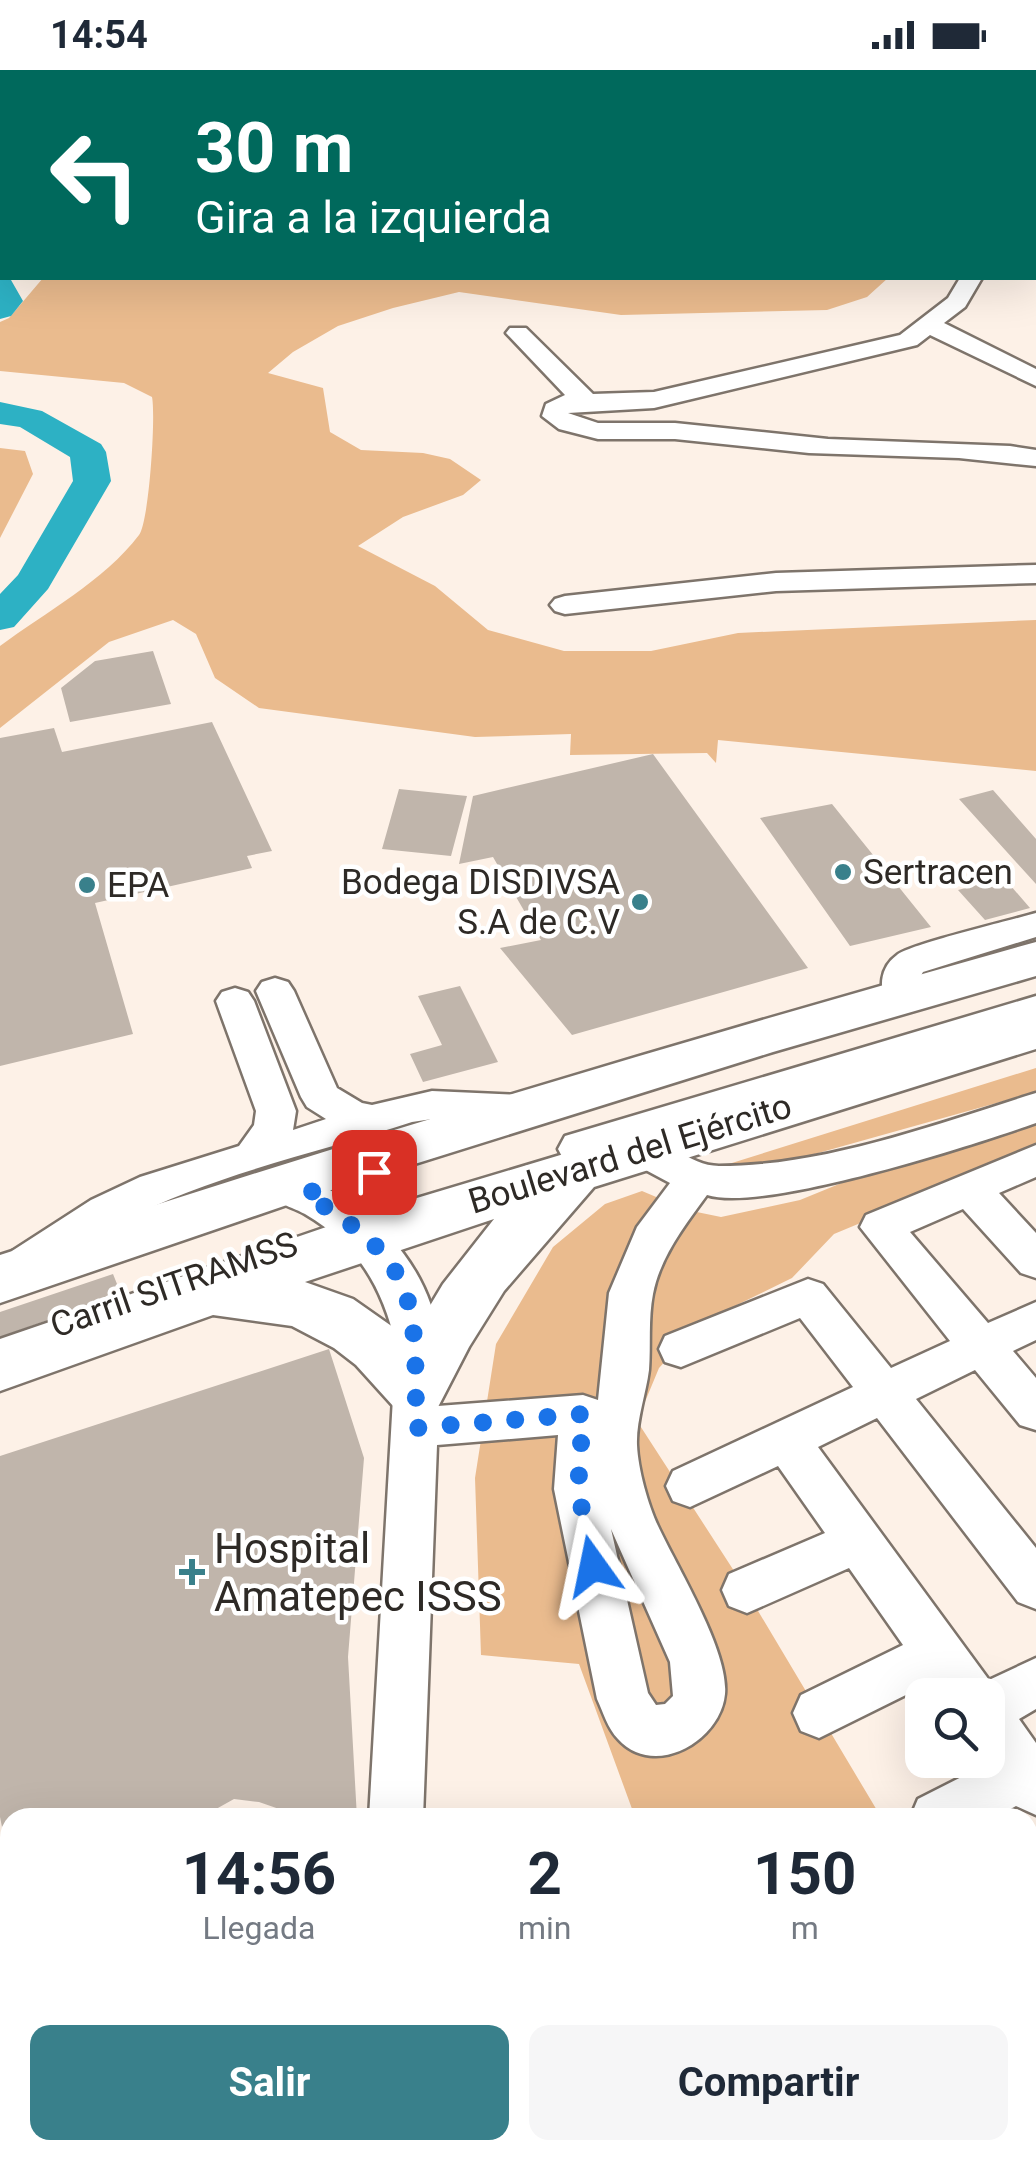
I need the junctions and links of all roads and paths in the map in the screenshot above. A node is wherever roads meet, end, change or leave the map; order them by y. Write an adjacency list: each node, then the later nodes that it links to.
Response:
1 (971, 280): 2 (street)
2 (931, 326): 4 (street); 5 (street)
3 (518, 333): 5 (street)
4 (1036, 379)
5 (585, 400): 6 (street)
6 (1036, 458)
7 (1036, 574): 8 (street)
8 (566, 605)
9 (1036, 926): 13 (street)
10 (1036, 959): 13 (highway, Boulevard del Ejército)
11 (1036, 974): 24 (main road, Carril SITRAMSS)
12 (274, 991): 19 (street)
13 (901, 996): 18 (highway, Boulevard del Ejército)
14 (234, 1000): 24 (street)
15 (1036, 1012): 26 (main road, Carril SITRAMSS)
16 (1036, 1030): 20 (highway, Boulevard del Ejército)
17 (1036, 1108): 23 (street)
18 (525, 1110): 19 (street); 24 (highway, Boulevard del Ejército)
19 (371, 1120): 24 (street)
20 (640, 1149): 22 (highway, Boulevard del Ejército); 23 (street)
21 (1036, 1160): 25 (street)
22 (580, 1168): 26 (highway, Boulevard del Ejército); 36 (highway)
23 (697, 1177): 36 (street)
24 (280, 1178): 26 (street); 28 (highway, Boulevard del Ejército)
25 (970, 1189): 27 (street); 32 (street)
26 (360, 1229): 29 (highway, Boulevard del Ejército); 31 (main road, Carril SITRAMSS); 36 (street)
27 (1036, 1261)
28 (3, 1284)
29 (200, 1294): 34 (highway, Boulevard del Ejército); 36 (highway)
30 (1036, 1320): 32 (street)
31 (0, 1346)
32 (982, 1346): 35 (street); 37 (street)
33 (681, 1349): 35 (street)
34 (0, 1365)
35 (884, 1393): 38 (street); 41 (street)
36 (416, 1408): 50 (street)
37 (1036, 1411)
38 (786, 1440): 39 (street); 40 (street)
39 (690, 1486)
40 (858, 1540): 42 (street); 43 (street)
41 (1036, 1586)
42 (746, 1590)
43 (939, 1653): 44 (street); 47 (street)
44 (957, 1678)
45 (1036, 1682): 46 (street)
46 (1005, 1699)
47 (819, 1713)
48 (1005, 1744): 49 (street)
49 (1030, 1780): 51 (street)
50 (396, 1808)
51 (961, 1808)

